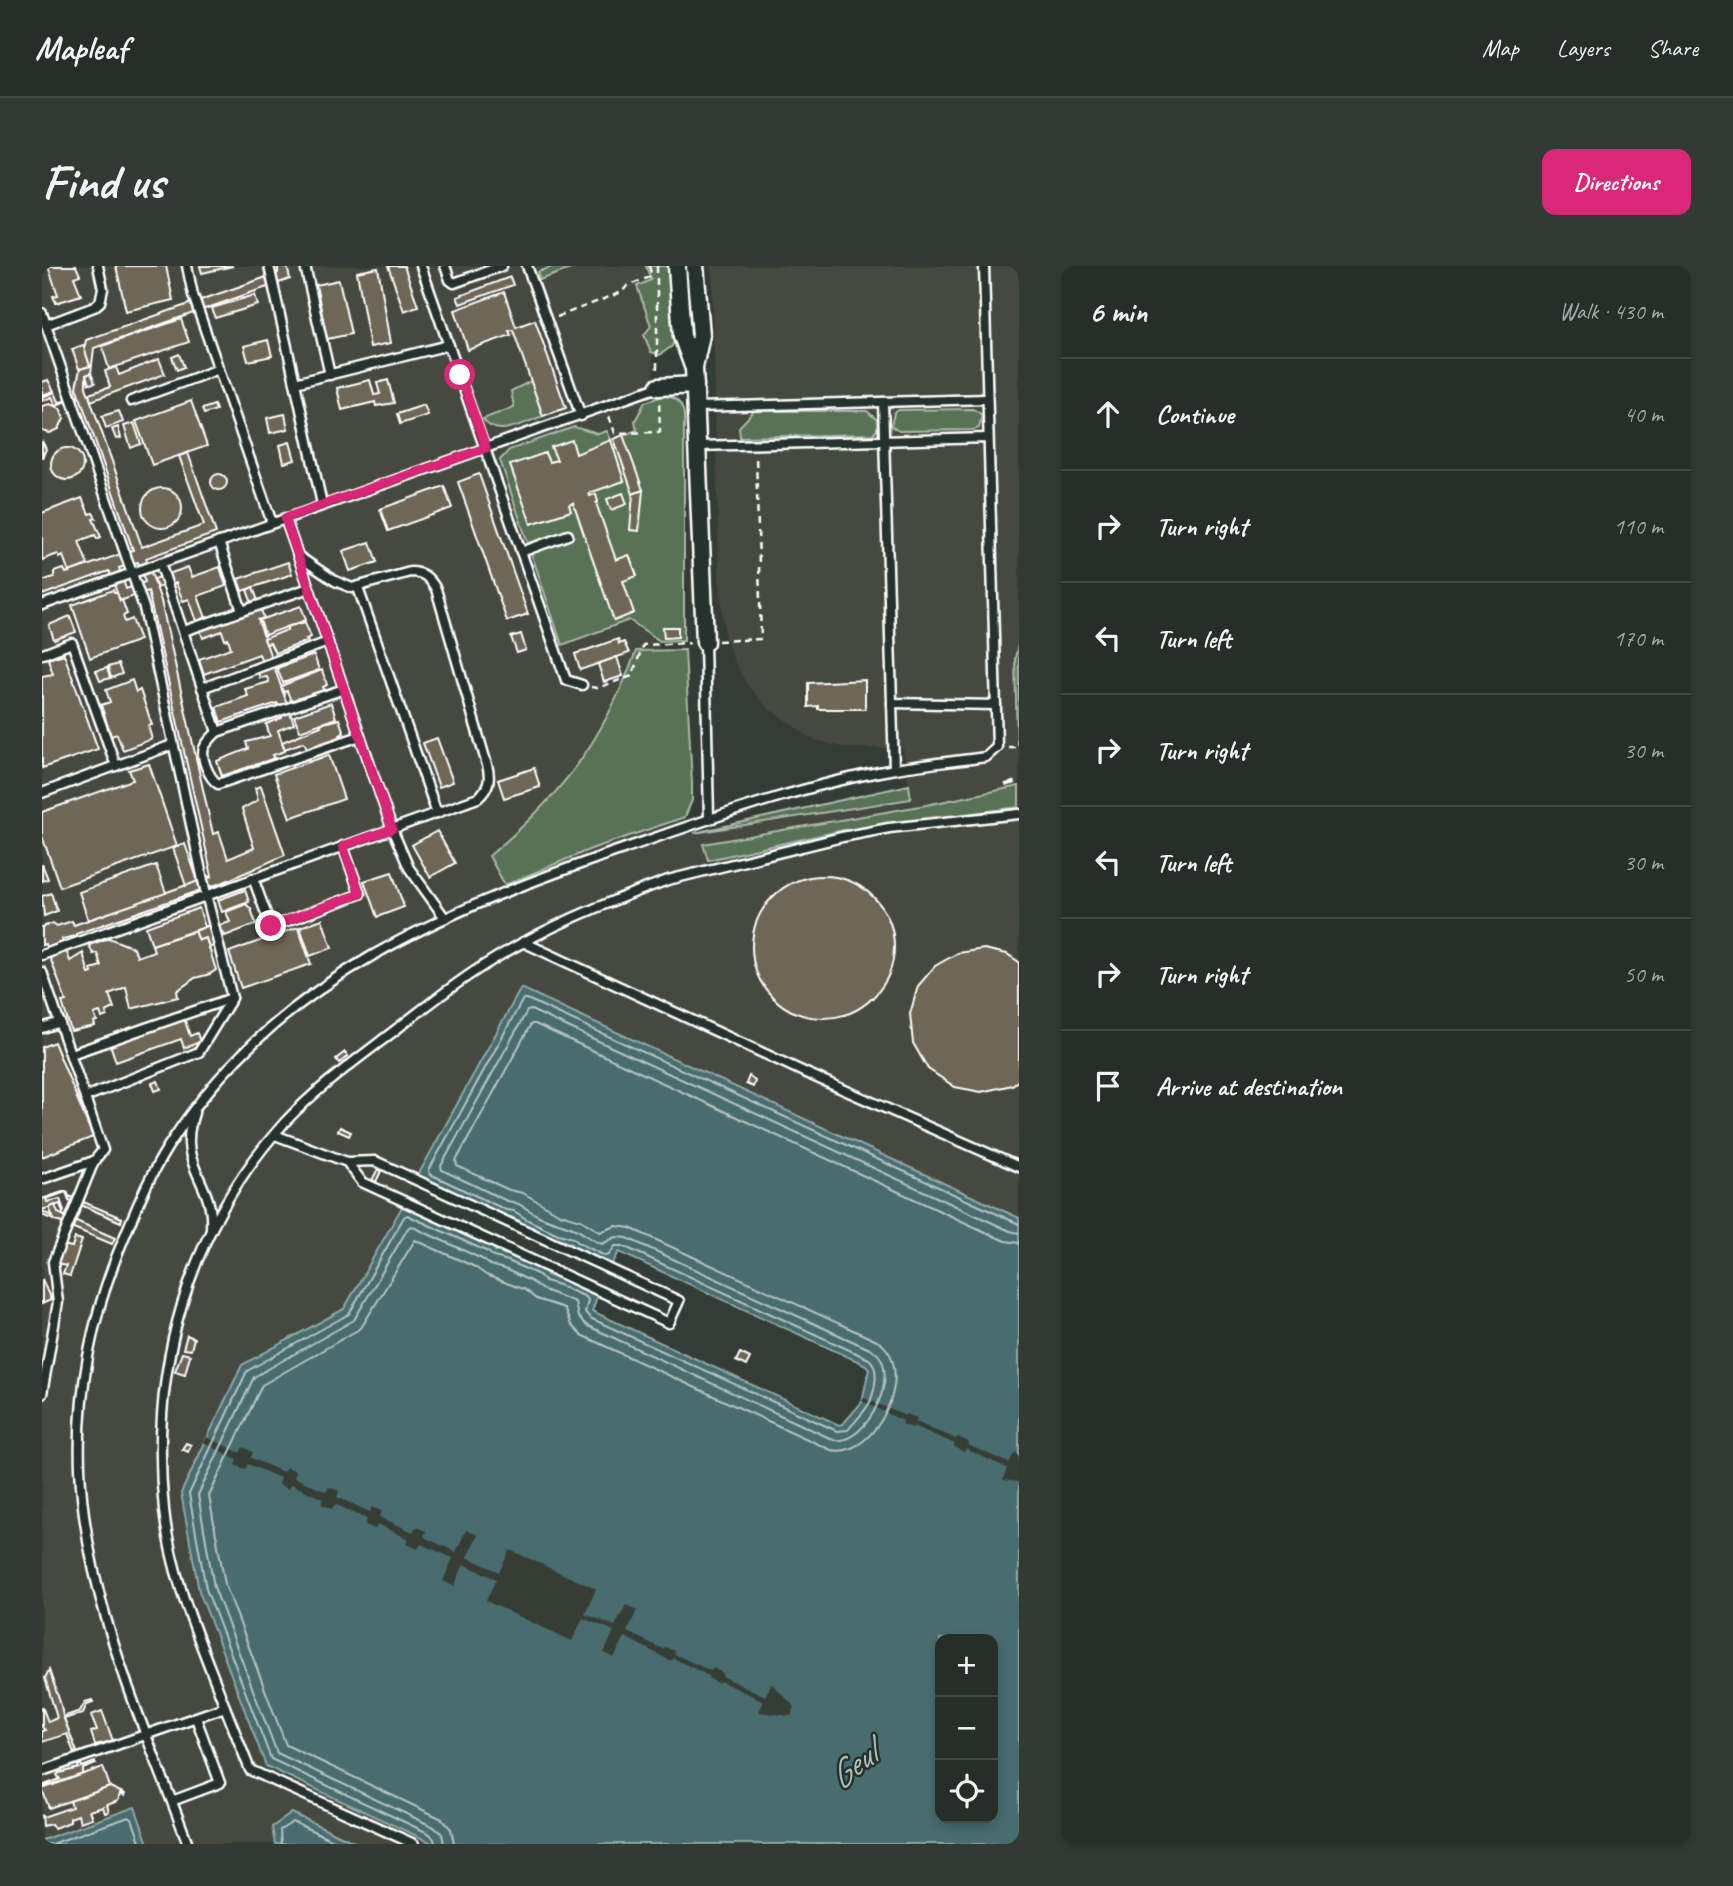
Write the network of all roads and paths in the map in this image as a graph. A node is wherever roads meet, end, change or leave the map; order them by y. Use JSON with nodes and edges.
{"nodes":[{"id":1,"x":98,"y":266,"type":"edge"},
{"id":2,"x":187,"y":266,"type":"edge"},
{"id":3,"x":269,"y":266,"type":"edge"},
{"id":4,"x":305,"y":266,"type":"edge"},
{"id":5,"x":421,"y":266,"type":"edge"},
{"id":6,"x":445,"y":266,"type":"edge"},
{"id":7,"x":502,"y":266,"type":"edge"},
{"id":8,"x":527,"y":266,"type":"edge"},
{"id":9,"x":649,"y":266,"type":"edge"},
{"id":10,"x":657,"y":266,"type":"edge"},
{"id":11,"x":677,"y":266,"type":"edge"},
{"id":12,"x":695,"y":266,"type":"edge"},
{"id":13,"x":984,"y":266,"type":"edge"},
{"id":14,"x":42,"y":313,"type":"edge"},
{"id":15,"x":561,"y":315,"type":"dead end"},
{"id":16,"x":46,"y":325,"type":"junction"},
{"id":17,"x":449,"y":345,"type":"junction"},
{"id":18,"x":694,"y":367,"type":"junction"},
{"id":19,"x":219,"y":369,"type":"junction"},
{"id":20,"x":330,"y":375,"type":"junction"},
{"id":21,"x":295,"y":383,"type":"junction"},
{"id":22,"x":695,"y":385,"type":"junction"},
{"id":23,"x":658,"y":387,"type":"junction"},
{"id":24,"x":987,"y":399,"type":"junction"},
{"id":25,"x":131,"y":401,"type":"dead end"},
{"id":26,"x":883,"y":402,"type":"junction"},
{"id":27,"x":606,"y":407,"type":"junction"},
{"id":28,"x":696,"y":407,"type":"junction"},
{"id":29,"x":581,"y":416,"type":"junction"},
{"id":30,"x":988,"y":438,"type":"junction"},
{"id":31,"x":884,"y":440,"type":"junction"},
{"id":32,"x":698,"y":446,"type":"junction"},
{"id":33,"x":486,"y":448,"type":"junction"},
{"id":34,"x":323,"y":504,"type":"junction"},
{"id":35,"x":285,"y":518,"type":"junction"},
{"id":36,"x":272,"y":523,"type":"junction"},
{"id":37,"x":568,"y":535,"type":"dead end"},
{"id":38,"x":219,"y":542,"type":"junction"},
{"id":39,"x":521,"y":552,"type":"junction"},
{"id":40,"x":298,"y":556,"type":"junction"},
{"id":41,"x":160,"y":563,"type":"junction"},
{"id":42,"x":132,"y":573,"type":"junction"},
{"id":43,"x":309,"y":587,"type":"junction"},
{"id":44,"x":358,"y":588,"type":"junction"},
{"id":45,"x":42,"y":605,"type":"edge"},
{"id":46,"x":242,"y":611,"type":"junction"},
{"id":47,"x":184,"y":631,"type":"junction"},
{"id":48,"x":328,"y":642,"type":"junction"},
{"id":49,"x":705,"y":642,"type":"joint"},
{"id":50,"x":43,"y":654,"type":"edge"},
{"id":51,"x":582,"y":685,"type":"dead end"},
{"id":52,"x":202,"y":688,"type":"junction"},
{"id":53,"x":344,"y":689,"type":"junction"},
{"id":54,"x":892,"y":703,"type":"junction"},
{"id":55,"x":996,"y":705,"type":"junction"},
{"id":56,"x":217,"y":732,"type":"junction"},
{"id":57,"x":360,"y":736,"type":"junction"},
{"id":58,"x":172,"y":745,"type":"junction"},
{"id":59,"x":116,"y":766,"type":"junction"},
{"id":60,"x":894,"y":769,"type":"junction"},
{"id":61,"x":42,"y":793,"type":"edge"},
{"id":62,"x":437,"y":813,"type":"junction"},
{"id":63,"x":1019,"y":814,"type":"edge"},
{"id":64,"x":709,"y":818,"type":"junction"},
{"id":65,"x":392,"y":829,"type":"junction"},
{"id":66,"x":343,"y":846,"type":"junction"},
{"id":67,"x":253,"y":878,"type":"junction"},
{"id":68,"x":206,"y":894,"type":"junction"},
{"id":69,"x":444,"y":918,"type":"junction"},
{"id":70,"x":523,"y":942,"type":"junction"},
{"id":71,"x":42,"y":955,"type":"edge"},
{"id":72,"x":42,"y":972,"type":"edge"},
{"id":73,"x":232,"y":998,"type":"junction"},
{"id":74,"x":60,"y":1022,"type":"junction"},
{"id":75,"x":42,"y":1028,"type":"edge"},
{"id":76,"x":71,"y":1054,"type":"junction"},
{"id":77,"x":85,"y":1097,"type":"junction"},
{"id":78,"x":198,"y":1104,"type":"junction"},
{"id":79,"x":275,"y":1135,"type":"junction"},
{"id":80,"x":94,"y":1161,"type":"junction"},
{"id":81,"x":346,"y":1162,"type":"junction"},
{"id":82,"x":1019,"y":1167,"type":"edge"},
{"id":83,"x":42,"y":1179,"type":"edge"},
{"id":84,"x":211,"y":1234,"type":"junction"},
{"id":85,"x":42,"y":1394,"type":"edge"},
{"id":86,"x":225,"y":1707,"type":"junction"},
{"id":87,"x":196,"y":1718,"type":"junction"},
{"id":88,"x":147,"y":1734,"type":"junction"},
{"id":89,"x":42,"y":1769,"type":"edge"},
{"id":90,"x":172,"y":1801,"type":"junction"},
{"id":91,"x":188,"y":1844,"type":"edge"},
{"id":92,"x":414,"y":1844,"type":"edge"}],
"edges":[{"from":1,"to":16,"type":"lane"},
{"from":2,"to":19,"type":"lane"},
{"from":3,"to":21,"type":"lane"},
{"from":4,"to":20,"type":"lane"},
{"from":5,"to":17,"type":"lane"},
{"from":6,"to":7,"type":"lane"},
{"from":8,"to":29,"type":"lane"},
{"from":9,"to":15,"type":"path"},
{"from":10,"to":23,"type":"path"},
{"from":11,"to":18,"type":"street"},
{"from":12,"to":18,"type":"street"},
{"from":13,"to":24,"type":"lane"},
{"from":14,"to":16,"type":"lane"},
{"from":16,"to":42,"type":"lane"},
{"from":17,"to":20,"type":"lane"},
{"from":17,"to":33,"type":"lane"},
{"from":18,"to":22,"type":"street"},
{"from":19,"to":25,"type":"lane"},
{"from":19,"to":36,"type":"lane"},
{"from":20,"to":21,"type":"lane"},
{"from":21,"to":34,"type":"lane"},
{"from":22,"to":23,"type":"street"},
{"from":22,"to":28,"type":"street"},
{"from":23,"to":27,"type":"lane"},
{"from":23,"to":27,"type":"path"},
{"from":24,"to":26,"type":"lane"},
{"from":24,"to":30,"type":"lane"},
{"from":26,"to":28,"type":"lane"},
{"from":26,"to":31,"type":"lane"},
{"from":27,"to":29,"type":"lane"},
{"from":28,"to":32,"type":"street"},
{"from":29,"to":33,"type":"lane"},
{"from":30,"to":31,"type":"lane"},
{"from":30,"to":55,"type":"lane"},
{"from":31,"to":32,"type":"lane"},
{"from":31,"to":54,"type":"lane"},
{"from":32,"to":49,"type":"street"},
{"from":33,"to":34,"type":"lane"},
{"from":33,"to":39,"type":"lane"},
{"from":34,"to":35,"type":"lane"},
{"from":35,"to":36,"type":"lane"},
{"from":35,"to":40,"type":"lane"},
{"from":36,"to":38,"type":"lane"},
{"from":37,"to":39,"type":"lane"},
{"from":38,"to":41,"type":"lane"},
{"from":38,"to":46,"type":"lane"},
{"from":39,"to":51,"type":"lane"},
{"from":40,"to":43,"type":"lane"},
{"from":40,"to":44,"type":"lane"},
{"from":41,"to":42,"type":"lane"},
{"from":41,"to":47,"type":"lane"},
{"from":42,"to":45,"type":"lane"},
{"from":42,"to":58,"type":"lane"},
{"from":43,"to":46,"type":"lane"},
{"from":43,"to":48,"type":"lane"},
{"from":44,"to":62,"type":"lane"},
{"from":44,"to":62,"type":"lane"},
{"from":46,"to":47,"type":"lane"},
{"from":47,"to":52,"type":"lane"},
{"from":48,"to":52,"type":"lane"},
{"from":48,"to":53,"type":"lane"},
{"from":49,"to":64,"type":"lane"},
{"from":50,"to":59,"type":"lane"},
{"from":52,"to":56,"type":"lane"},
{"from":53,"to":56,"type":"lane"},
{"from":53,"to":57,"type":"lane"},
{"from":54,"to":55,"type":"lane"},
{"from":54,"to":60,"type":"lane"},
{"from":55,"to":60,"type":"lane"},
{"from":56,"to":57,"type":"lane"},
{"from":57,"to":65,"type":"lane"},
{"from":58,"to":59,"type":"lane"},
{"from":58,"to":68,"type":"lane"},
{"from":59,"to":61,"type":"lane"},
{"from":60,"to":64,"type":"lane"},
{"from":62,"to":65,"type":"lane"},
{"from":63,"to":70,"type":"lane"},
{"from":64,"to":69,"type":"lane"},
{"from":65,"to":66,"type":"lane"},
{"from":65,"to":69,"type":"lane"},
{"from":66,"to":67,"type":"lane"},
{"from":66,"to":67,"type":"lane"},
{"from":67,"to":68,"type":"lane"},
{"from":68,"to":71,"type":"lane"},
{"from":68,"to":73,"type":"lane"},
{"from":69,"to":78,"type":"lane"},
{"from":70,"to":79,"type":"lane"},
{"from":70,"to":82,"type":"lane"},
{"from":72,"to":74,"type":"lane"},
{"from":73,"to":76,"type":"lane"},
{"from":73,"to":77,"type":"lane"},
{"from":74,"to":75,"type":"lane"},
{"from":74,"to":76,"type":"lane"},
{"from":76,"to":77,"type":"lane"},
{"from":77,"to":80,"type":"lane"},
{"from":78,"to":84,"type":"lane"},
{"from":78,"to":88,"type":"lane"},
{"from":79,"to":81,"type":"lane"},
{"from":79,"to":84,"type":"lane"},
{"from":80,"to":83,"type":"lane"},
{"from":80,"to":85,"type":"lane"},
{"from":81,"to":81,"type":"lane"},
{"from":84,"to":86,"type":"lane"},
{"from":86,"to":87,"type":"lane"},
{"from":86,"to":92,"type":"lane"},
{"from":87,"to":88,"type":"lane"},
{"from":87,"to":90,"type":"lane"},
{"from":88,"to":89,"type":"lane"},
{"from":88,"to":90,"type":"lane"},
{"from":90,"to":91,"type":"lane"}]}
